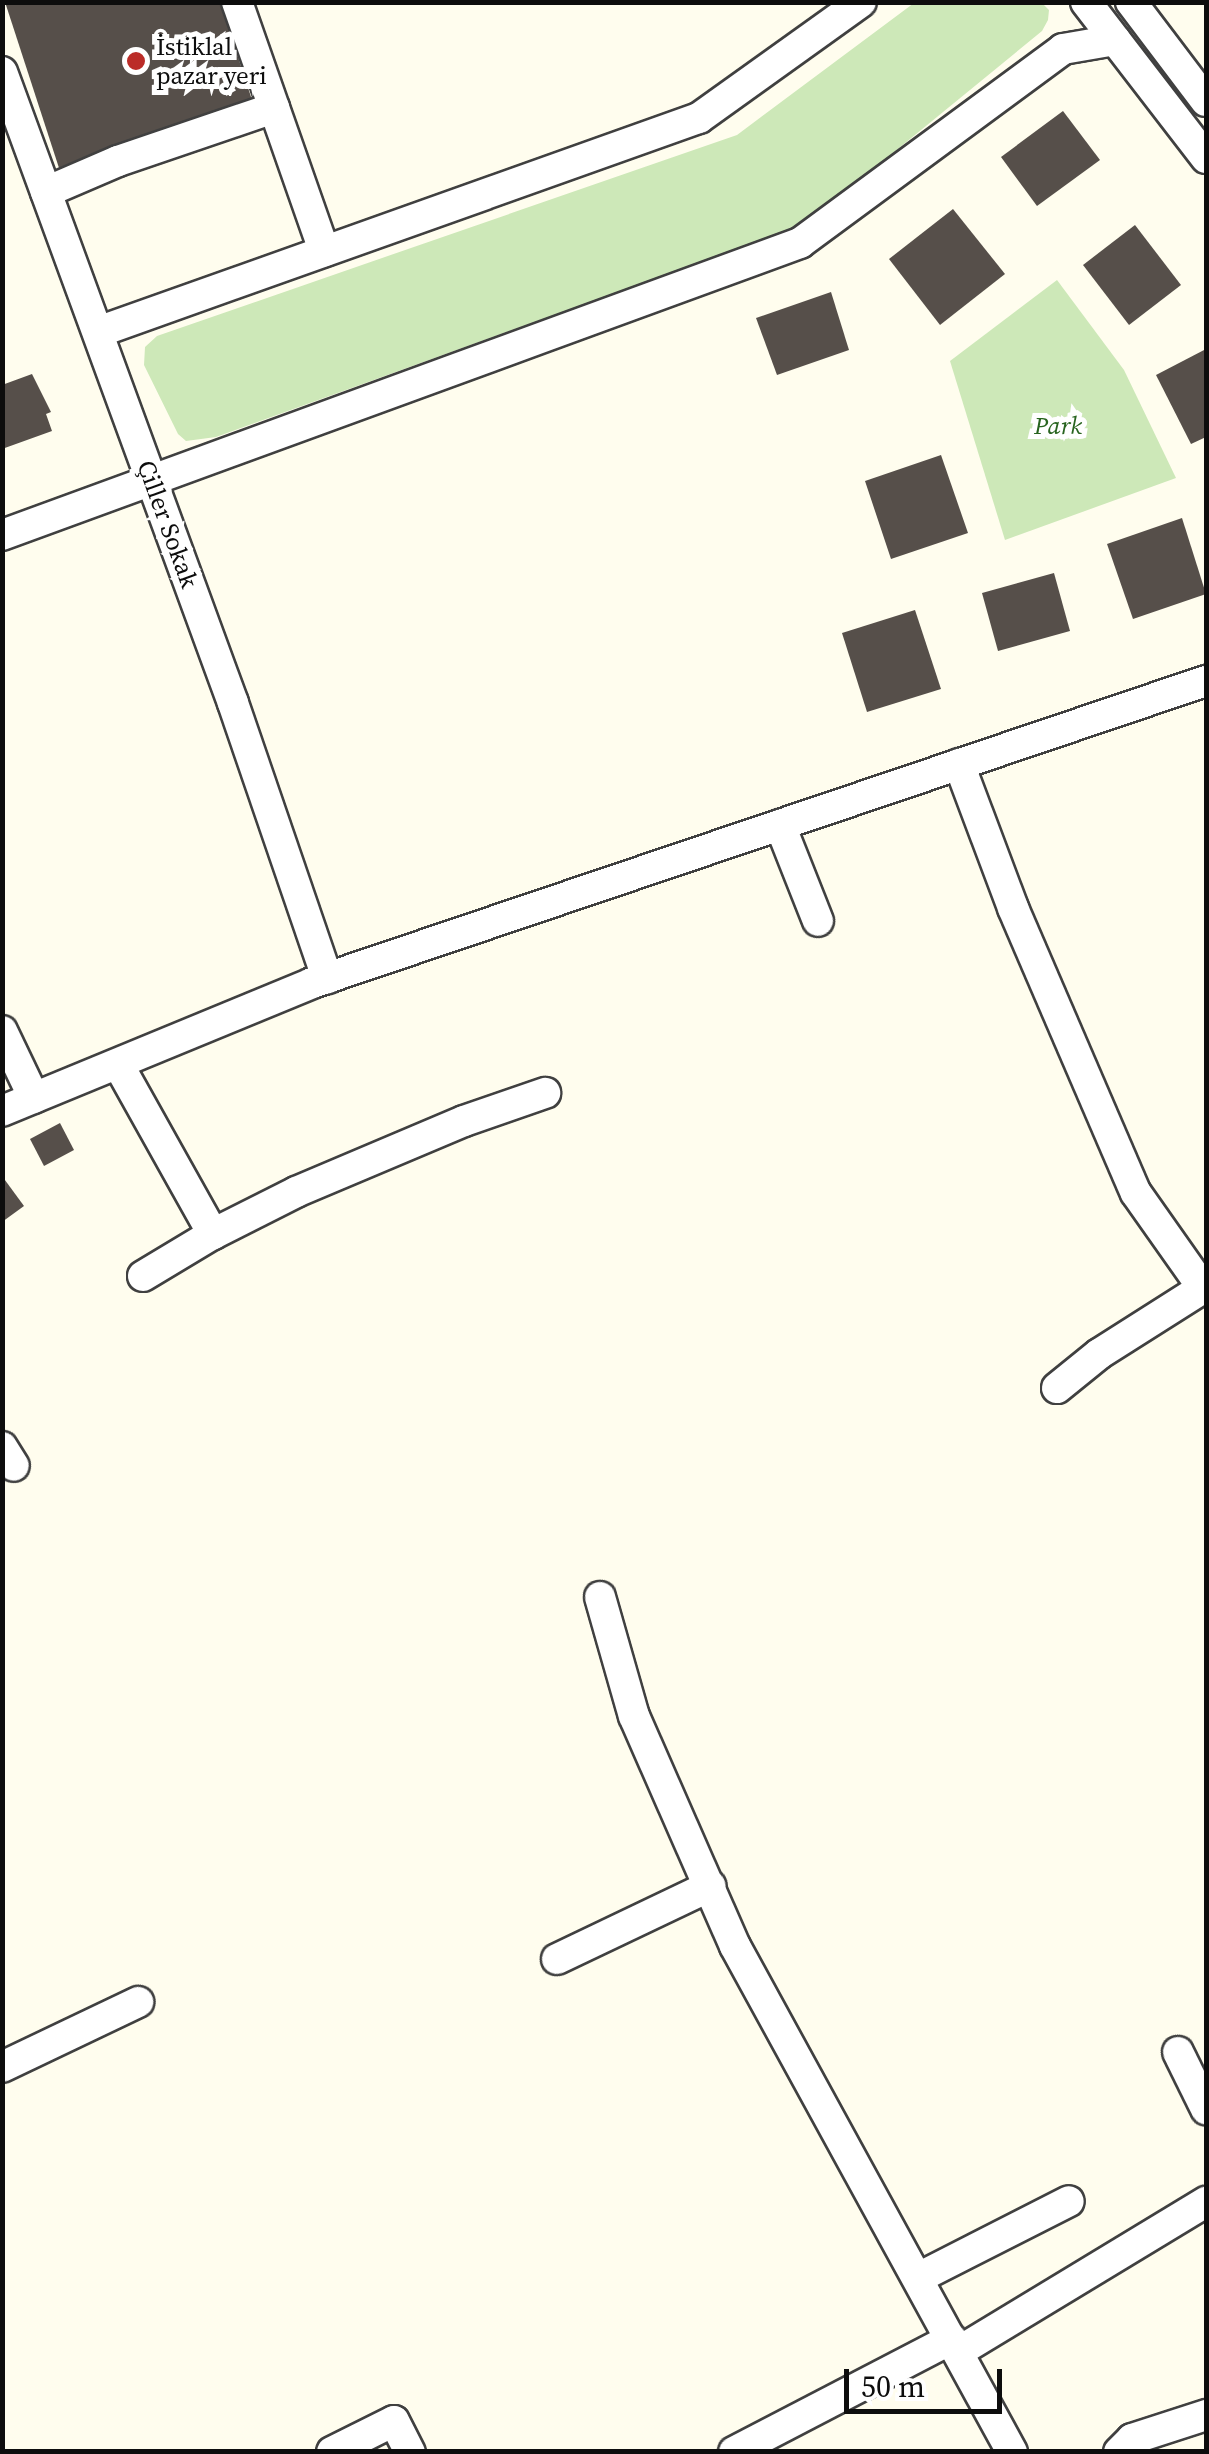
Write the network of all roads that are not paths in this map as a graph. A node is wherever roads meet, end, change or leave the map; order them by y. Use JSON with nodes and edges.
{"nodes":[{"id":1,"x":237,"y":2,"type":"edge"},
{"id":2,"x":861,"y":2,"type":"edge"},
{"id":3,"x":1086,"y":2,"type":"edge"},
{"id":4,"x":1131,"y":2,"type":"edge"},
{"id":5,"x":1115,"y":40,"type":"junction"},
{"id":6,"x":2,"y":72,"type":"edge"},
{"id":7,"x":1206,"y":101,"type":"edge"},
{"id":8,"x":274,"y":108,"type":"junction"},
{"id":9,"x":12,"y":128,"type":"edge"},
{"id":10,"x":1206,"y":158,"type":"edge"},
{"id":11,"x":46,"y":192,"type":"junction"},
{"id":12,"x":324,"y":251,"type":"junction"},
{"id":13,"x":98,"y":332,"type":"junction"},
{"id":14,"x":152,"y":480,"type":"junction"},
{"id":15,"x":2,"y":535,"type":"edge"},
{"id":16,"x":1206,"y":681,"type":"edge"},
{"id":17,"x":959,"y":764,"type":"junction"},
{"id":18,"x":780,"y":825,"type":"junction"},
{"id":19,"x":818,"y":921,"type":"dead end"},
{"id":20,"x":327,"y":978,"type":"junction"},
{"id":21,"x":2,"y":1031,"type":"edge"},
{"id":22,"x":118,"y":1064,"type":"junction"},
{"id":23,"x":546,"y":1093,"type":"dead end"},
{"id":24,"x":34,"y":1098,"type":"junction"},
{"id":25,"x":2,"y":1111,"type":"edge"},
{"id":26,"x":212,"y":1234,"type":"junction"},
{"id":27,"x":143,"y":1276,"type":"dead end"},
{"id":28,"x":1057,"y":1388,"type":"dead end"},
{"id":29,"x":600,"y":1597,"type":"dead end"},
{"id":30,"x":710,"y":1886,"type":"junction"},
{"id":31,"x":557,"y":1959,"type":"dead end"},
{"id":32,"x":138,"y":2002,"type":"dead end"},
{"id":33,"x":1178,"y":2052,"type":"dead end"},
{"id":34,"x":2,"y":2067,"type":"edge"},
{"id":35,"x":1206,"y":2109,"type":"edge"},
{"id":36,"x":1068,"y":2201,"type":"dead end"},
{"id":37,"x":1206,"y":2202,"type":"edge"},
{"id":38,"x":918,"y":2278,"type":"junction"},
{"id":39,"x":954,"y":2346,"type":"junction"},
{"id":40,"x":1206,"y":2415,"type":"edge"},
{"id":41,"x":332,"y":2452,"type":"edge"},
{"id":42,"x":410,"y":2452,"type":"edge"},
{"id":43,"x":734,"y":2452,"type":"edge"},
{"id":44,"x":1012,"y":2452,"type":"edge"},
{"id":45,"x":1119,"y":2452,"type":"edge"}],
"edges":[{"from":1,"to":8,"type":"street"},
{"from":2,"to":12,"type":"street"},
{"from":3,"to":5,"type":"street"},
{"from":4,"to":7,"type":"street"},
{"from":5,"to":10,"type":"street"},
{"from":5,"to":14,"type":"street"},
{"from":6,"to":9,"type":"street","name":"Çiller Sokak"},
{"from":8,"to":11,"type":"street"},
{"from":8,"to":12,"type":"street"},
{"from":9,"to":11,"type":"street","name":"Çiller Sokak"},
{"from":11,"to":13,"type":"street","name":"Çiller Sokak"},
{"from":12,"to":13,"type":"street"},
{"from":13,"to":14,"type":"street","name":"Çiller Sokak"},
{"from":14,"to":15,"type":"street"},
{"from":14,"to":20,"type":"street","name":"Çiller Sokak"},
{"from":16,"to":17,"type":"street"},
{"from":17,"to":18,"type":"street"},
{"from":17,"to":28,"type":"street"},
{"from":18,"to":19,"type":"street"},
{"from":18,"to":20,"type":"street"},
{"from":20,"to":22,"type":"street"},
{"from":21,"to":24,"type":"street"},
{"from":22,"to":24,"type":"street"},
{"from":22,"to":26,"type":"street"},
{"from":23,"to":26,"type":"street"},
{"from":24,"to":25,"type":"street"},
{"from":26,"to":27,"type":"street"},
{"from":29,"to":30,"type":"street"},
{"from":30,"to":31,"type":"street"},
{"from":30,"to":38,"type":"street"},
{"from":32,"to":34,"type":"street"},
{"from":33,"to":35,"type":"street"},
{"from":36,"to":38,"type":"street"},
{"from":37,"to":39,"type":"street"},
{"from":38,"to":39,"type":"street"},
{"from":39,"to":43,"type":"street"},
{"from":39,"to":44,"type":"street"},
{"from":40,"to":45,"type":"street"},
{"from":41,"to":42,"type":"street"}]}
